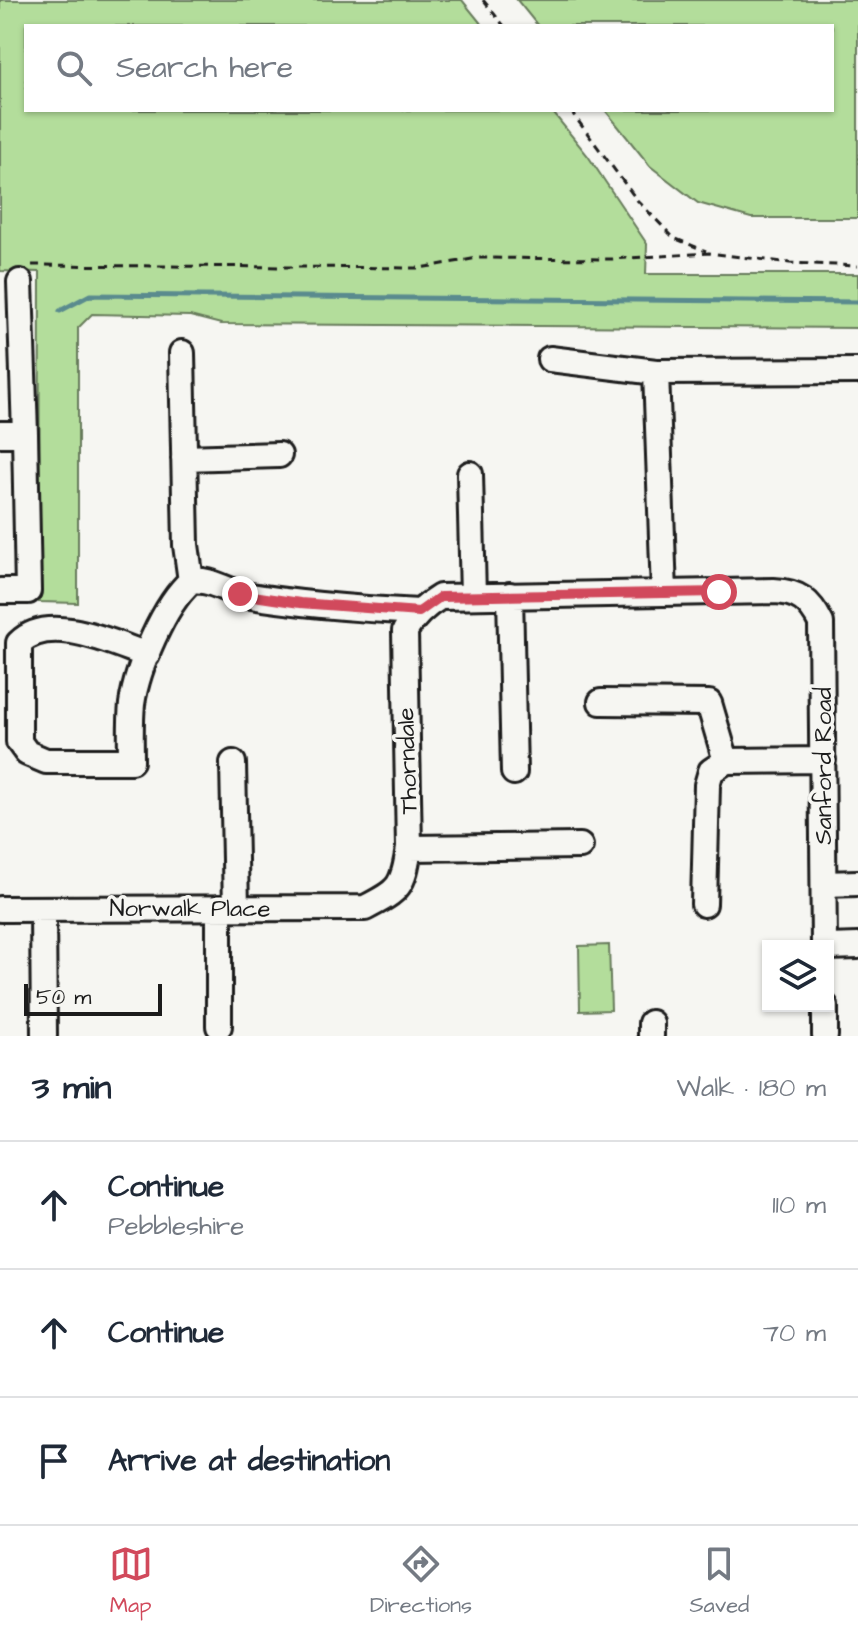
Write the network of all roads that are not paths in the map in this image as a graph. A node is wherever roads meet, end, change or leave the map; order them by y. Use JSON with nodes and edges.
{"nodes":[{"id":1,"x":26,"y":274,"type":"road end"},
{"id":2,"x":182,"y":353,"type":"dead end"},
{"id":3,"x":550,"y":359,"type":"dead end"},
{"id":4,"x":858,"y":371,"type":"edge"},
{"id":5,"x":656,"y":372,"type":"junction"},
{"id":6,"x":0,"y":434,"type":"edge"},
{"id":7,"x":25,"y":434,"type":"junction"},
{"id":8,"x":279,"y":455,"type":"dead end"},
{"id":9,"x":184,"y":458,"type":"junction"},
{"id":10,"x":470,"y":474,"type":"dead end"},
{"id":11,"x":191,"y":581,"type":"junction"},
{"id":12,"x":0,"y":591,"type":"edge"},
{"id":13,"x":664,"y":593,"type":"junction"},
{"id":14,"x":510,"y":595,"type":"junction"},
{"id":15,"x":473,"y":596,"type":"junction"},
{"id":16,"x":419,"y":612,"type":"junction"},
{"id":17,"x":147,"y":655,"type":"junction"},
{"id":18,"x":601,"y":702,"type":"dead end"},
{"id":19,"x":823,"y":760,"type":"junction"},
{"id":20,"x":726,"y":761,"type":"junction"},
{"id":21,"x":233,"y":763,"type":"dead end"},
{"id":22,"x":514,"y":772,"type":"dead end"},
{"id":23,"x":580,"y":846,"type":"dead end"},
{"id":24,"x":409,"y":848,"type":"junction"},
{"id":25,"x":858,"y":883,"type":"edge"},
{"id":26,"x":824,"y":884,"type":"junction"},
{"id":27,"x":378,"y":902,"type":"joint"},
{"id":28,"x":704,"y":904,"type":"dead end"},
{"id":29,"x":227,"y":908,"type":"junction"},
{"id":30,"x":0,"y":909,"type":"edge"},
{"id":31,"x":43,"y":909,"type":"junction"},
{"id":32,"x":826,"y":940,"type":"edge"},
{"id":33,"x":858,"y":946,"type":"edge"},
{"id":34,"x":834,"y":947,"type":"edge"},
{"id":35,"x":825,"y":1012,"type":"edge"},
{"id":36,"x":219,"y":1026,"type":"dead end"},
{"id":37,"x":44,"y":1036,"type":"edge"},
{"id":38,"x":825,"y":1036,"type":"edge"}],
"edges":[{"from":1,"to":7,"type":"street"},
{"from":2,"to":9,"type":"street"},
{"from":3,"to":5,"type":"street"},
{"from":4,"to":5,"type":"street"},
{"from":5,"to":13,"type":"street"},
{"from":6,"to":7,"type":"street"},
{"from":7,"to":12,"type":"street"},
{"from":8,"to":9,"type":"street"},
{"from":9,"to":11,"type":"street"},
{"from":10,"to":15,"type":"street"},
{"from":11,"to":16,"type":"street"},
{"from":11,"to":17,"type":"street"},
{"from":13,"to":14,"type":"street"},
{"from":13,"to":19,"type":"street","name":"Sanford Road"},
{"from":14,"to":15,"type":"street"},
{"from":14,"to":22,"type":"street"},
{"from":15,"to":16,"type":"street"},
{"from":16,"to":24,"type":"street","name":"Thorndale"},
{"from":17,"to":17,"type":"street"},
{"from":18,"to":20,"type":"street"},
{"from":19,"to":20,"type":"street"},
{"from":19,"to":26,"type":"street","name":"Sanford Road"},
{"from":20,"to":28,"type":"street"},
{"from":21,"to":29,"type":"street"},
{"from":23,"to":24,"type":"street"},
{"from":24,"to":27,"type":"street","name":"Thorndale"},
{"from":25,"to":26,"type":"street"},
{"from":26,"to":32,"type":"street","name":"Sanford Road"},
{"from":27,"to":29,"type":"street","name":"Norwalk Place"},
{"from":29,"to":31,"type":"street","name":"Norwalk Place"},
{"from":29,"to":36,"type":"street"},
{"from":30,"to":31,"type":"street","name":"Norwalk Place"},
{"from":31,"to":37,"type":"street"},
{"from":33,"to":34,"type":"street"},
{"from":35,"to":38,"type":"street"}]}
